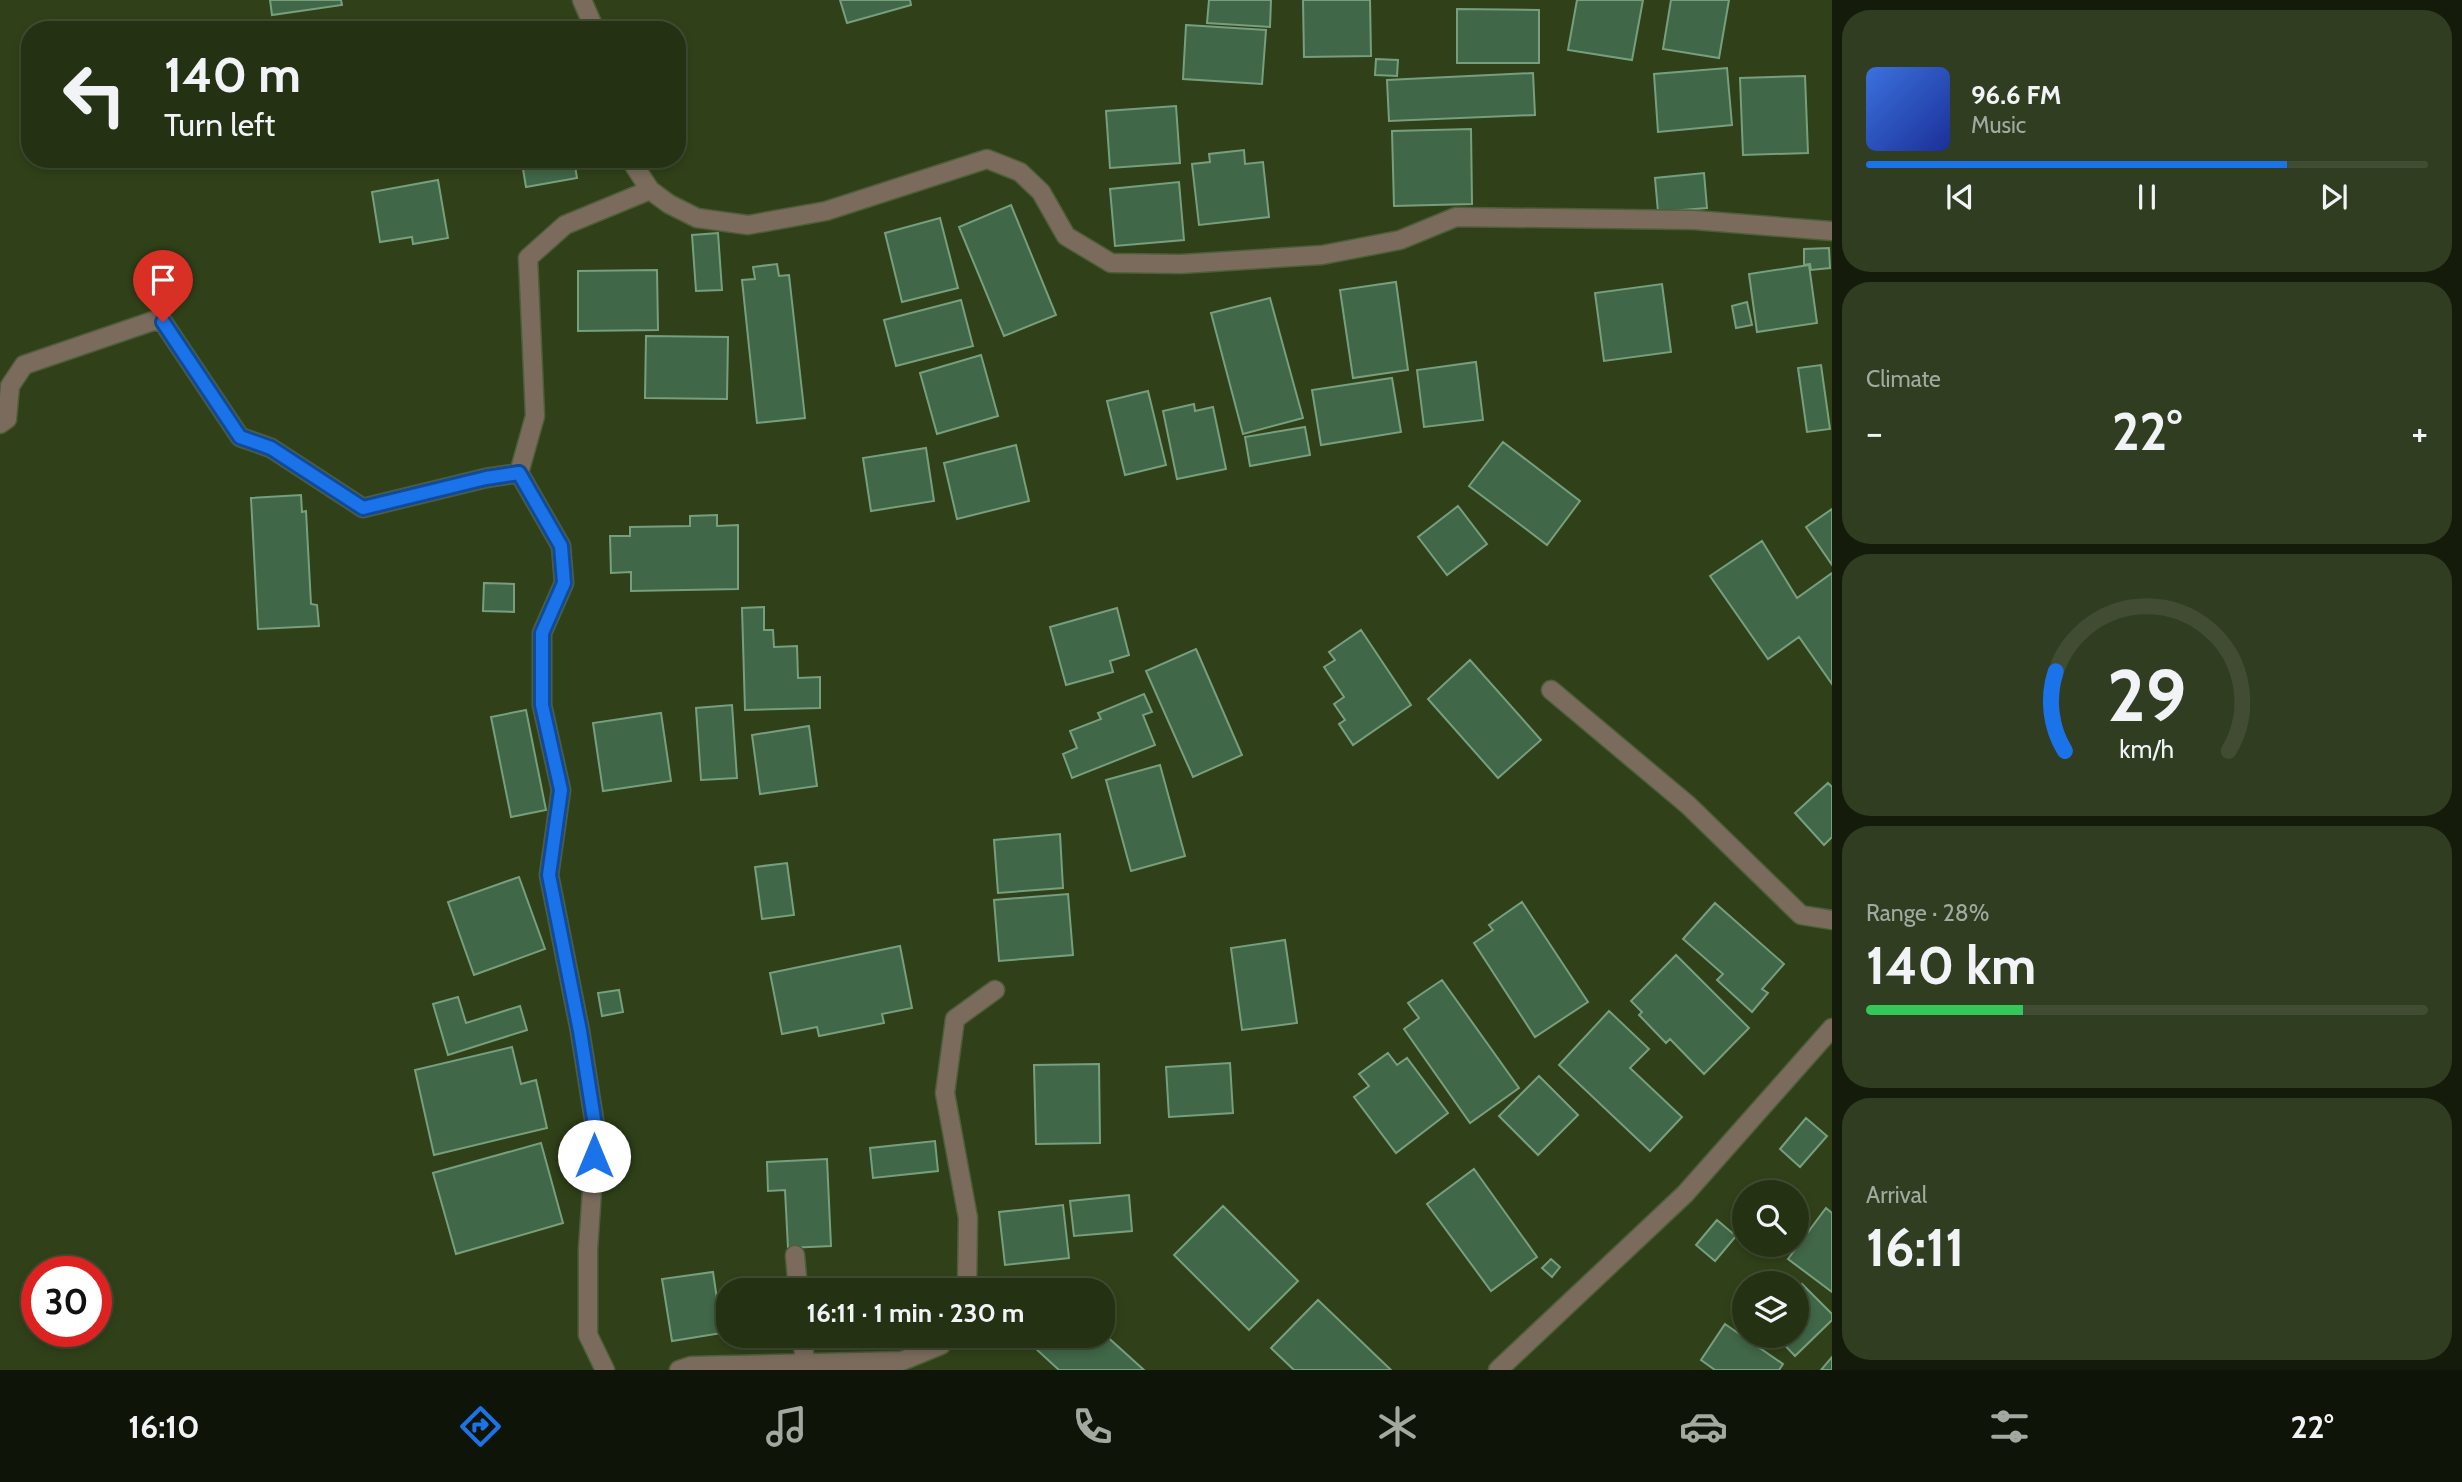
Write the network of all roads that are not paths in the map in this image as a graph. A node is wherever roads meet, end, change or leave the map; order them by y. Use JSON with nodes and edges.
{"nodes":[{"id":1,"x":582,"y":0,"type":"edge"},
{"id":2,"x":591,"y":21,"type":"edge"},
{"id":3,"x":636,"y":168,"type":"edge"},
{"id":4,"x":650,"y":190,"type":"junction"},
{"id":5,"x":1832,"y":232,"type":"edge"},
{"id":6,"x":0,"y":424,"type":"edge"},
{"id":7,"x":519,"y":473,"type":"junction"},
{"id":8,"x":1551,"y":690,"type":"dead end"},
{"id":9,"x":1832,"y":920,"type":"edge"},
{"id":10,"x":995,"y":990,"type":"dead end"},
{"id":11,"x":1832,"y":1028,"type":"edge"},
{"id":12,"x":795,"y":1255,"type":"dead end"},
{"id":13,"x":797,"y":1278,"type":"edge"},
{"id":14,"x":967,"y":1278,"type":"edge"},
{"id":15,"x":803,"y":1348,"type":"edge"},
{"id":16,"x":934,"y":1348,"type":"edge"},
{"id":17,"x":804,"y":1363,"type":"junction"},
{"id":18,"x":605,"y":1370,"type":"edge"},
{"id":19,"x":679,"y":1370,"type":"edge"},
{"id":20,"x":1498,"y":1370,"type":"edge"}],
"edges":[{"from":1,"to":2,"type":"street"},
{"from":3,"to":4,"type":"street"},
{"from":4,"to":5,"type":"street"},
{"from":4,"to":7,"type":"street"},
{"from":6,"to":7,"type":"street"},
{"from":7,"to":18,"type":"street"},
{"from":8,"to":9,"type":"street"},
{"from":10,"to":14,"type":"street"},
{"from":11,"to":20,"type":"street"},
{"from":12,"to":13,"type":"street"},
{"from":15,"to":17,"type":"street"},
{"from":16,"to":17,"type":"street"},
{"from":17,"to":19,"type":"street"}]}
